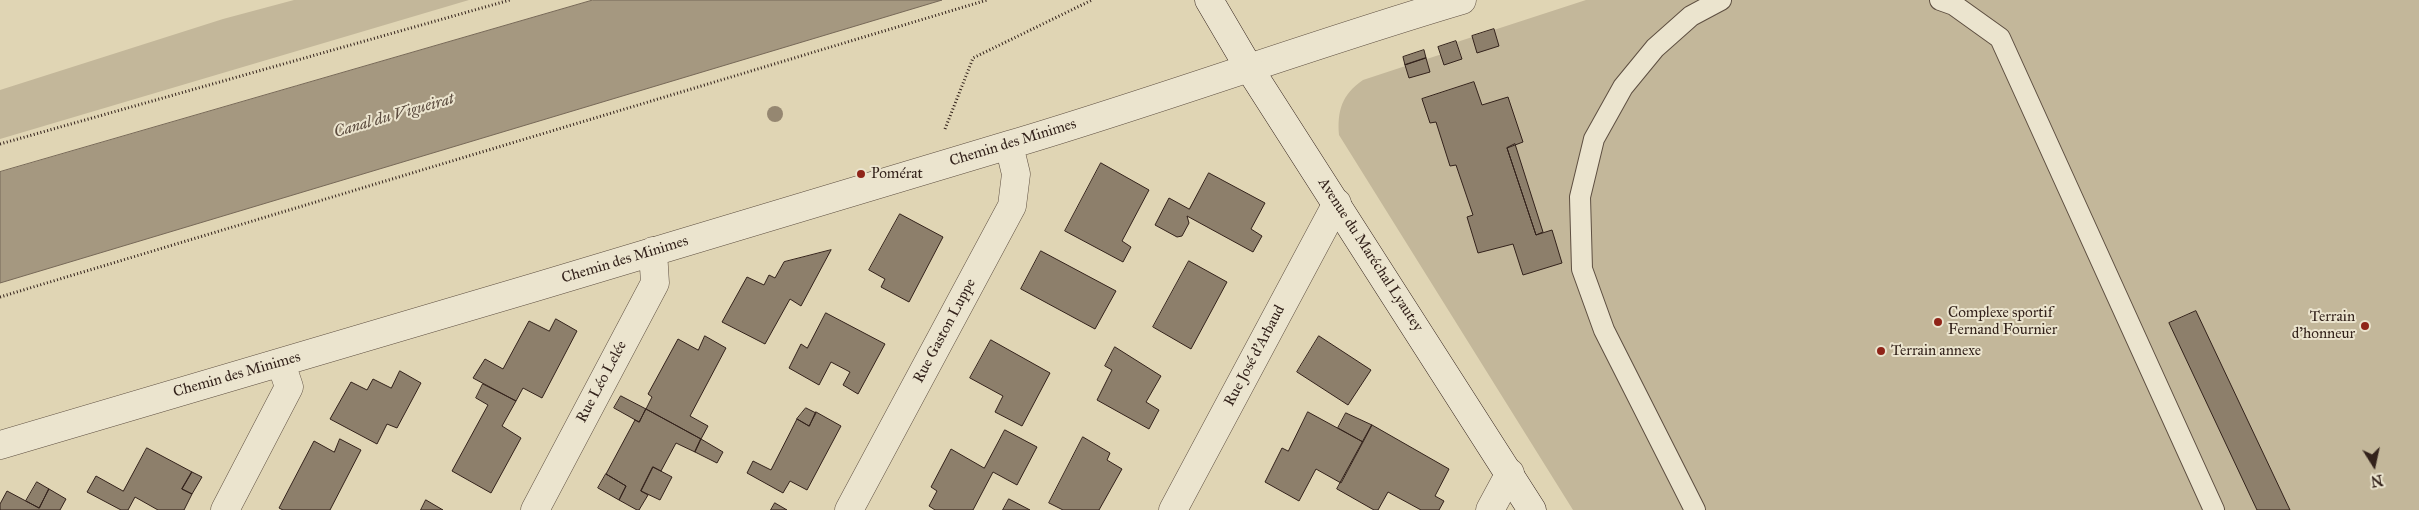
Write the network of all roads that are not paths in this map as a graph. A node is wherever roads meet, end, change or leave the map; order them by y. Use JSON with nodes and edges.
{"nodes":[{"id":1,"x":1209,"y":0,"type":"edge"},
{"id":2,"x":1462,"y":0,"type":"edge"},
{"id":3,"x":1721,"y":0,"type":"edge"},
{"id":4,"x":1940,"y":0,"type":"edge"},
{"id":5,"x":1249,"y":68,"type":"junction"},
{"id":6,"x":1009,"y":145,"type":"junction"},
{"id":7,"x":1337,"y":203,"type":"junction"},
{"id":8,"x":653,"y":251,"type":"junction"},
{"id":9,"x":281,"y":363,"type":"junction"},
{"id":10,"x":0,"y":445,"type":"edge"},
{"id":11,"x":1510,"y":473,"type":"junction"},
{"id":12,"x":224,"y":510,"type":"edge"},
{"id":13,"x":535,"y":510,"type":"edge"},
{"id":14,"x":849,"y":510,"type":"edge"},
{"id":15,"x":1172,"y":510,"type":"edge"},
{"id":16,"x":1490,"y":510,"type":"edge"},
{"id":17,"x":1532,"y":510,"type":"edge"},
{"id":18,"x":1695,"y":510,"type":"edge"},
{"id":19,"x":2214,"y":510,"type":"edge"}],
"edges":[{"from":1,"to":5,"type":"street","name":"Avenue du Maréchal Lyautey"},
{"from":2,"to":5,"type":"street","name":"Chemin des Minimes"},
{"from":3,"to":18,"type":"lane"},
{"from":4,"to":19,"type":"lane"},
{"from":5,"to":6,"type":"street","name":"Chemin des Minimes"},
{"from":5,"to":7,"type":"street","name":"Avenue du Maréchal Lyautey"},
{"from":6,"to":8,"type":"street","name":"Chemin des Minimes"},
{"from":6,"to":14,"type":"street","name":"Rue Gaston Luppe"},
{"from":7,"to":11,"type":"street","name":"Avenue du Maréchal Lyautey"},
{"from":7,"to":15,"type":"street","name":"Rue José d'Arbaud"},
{"from":8,"to":9,"type":"street","name":"Chemin des Minimes"},
{"from":8,"to":13,"type":"street","name":"Rue Léo Lelée"},
{"from":9,"to":10,"type":"street","name":"Chemin des Minimes"},
{"from":9,"to":12,"type":"street"},
{"from":11,"to":16,"type":"street"},
{"from":11,"to":17,"type":"street","name":"Avenue du Maréchal Lyautey"}]}
